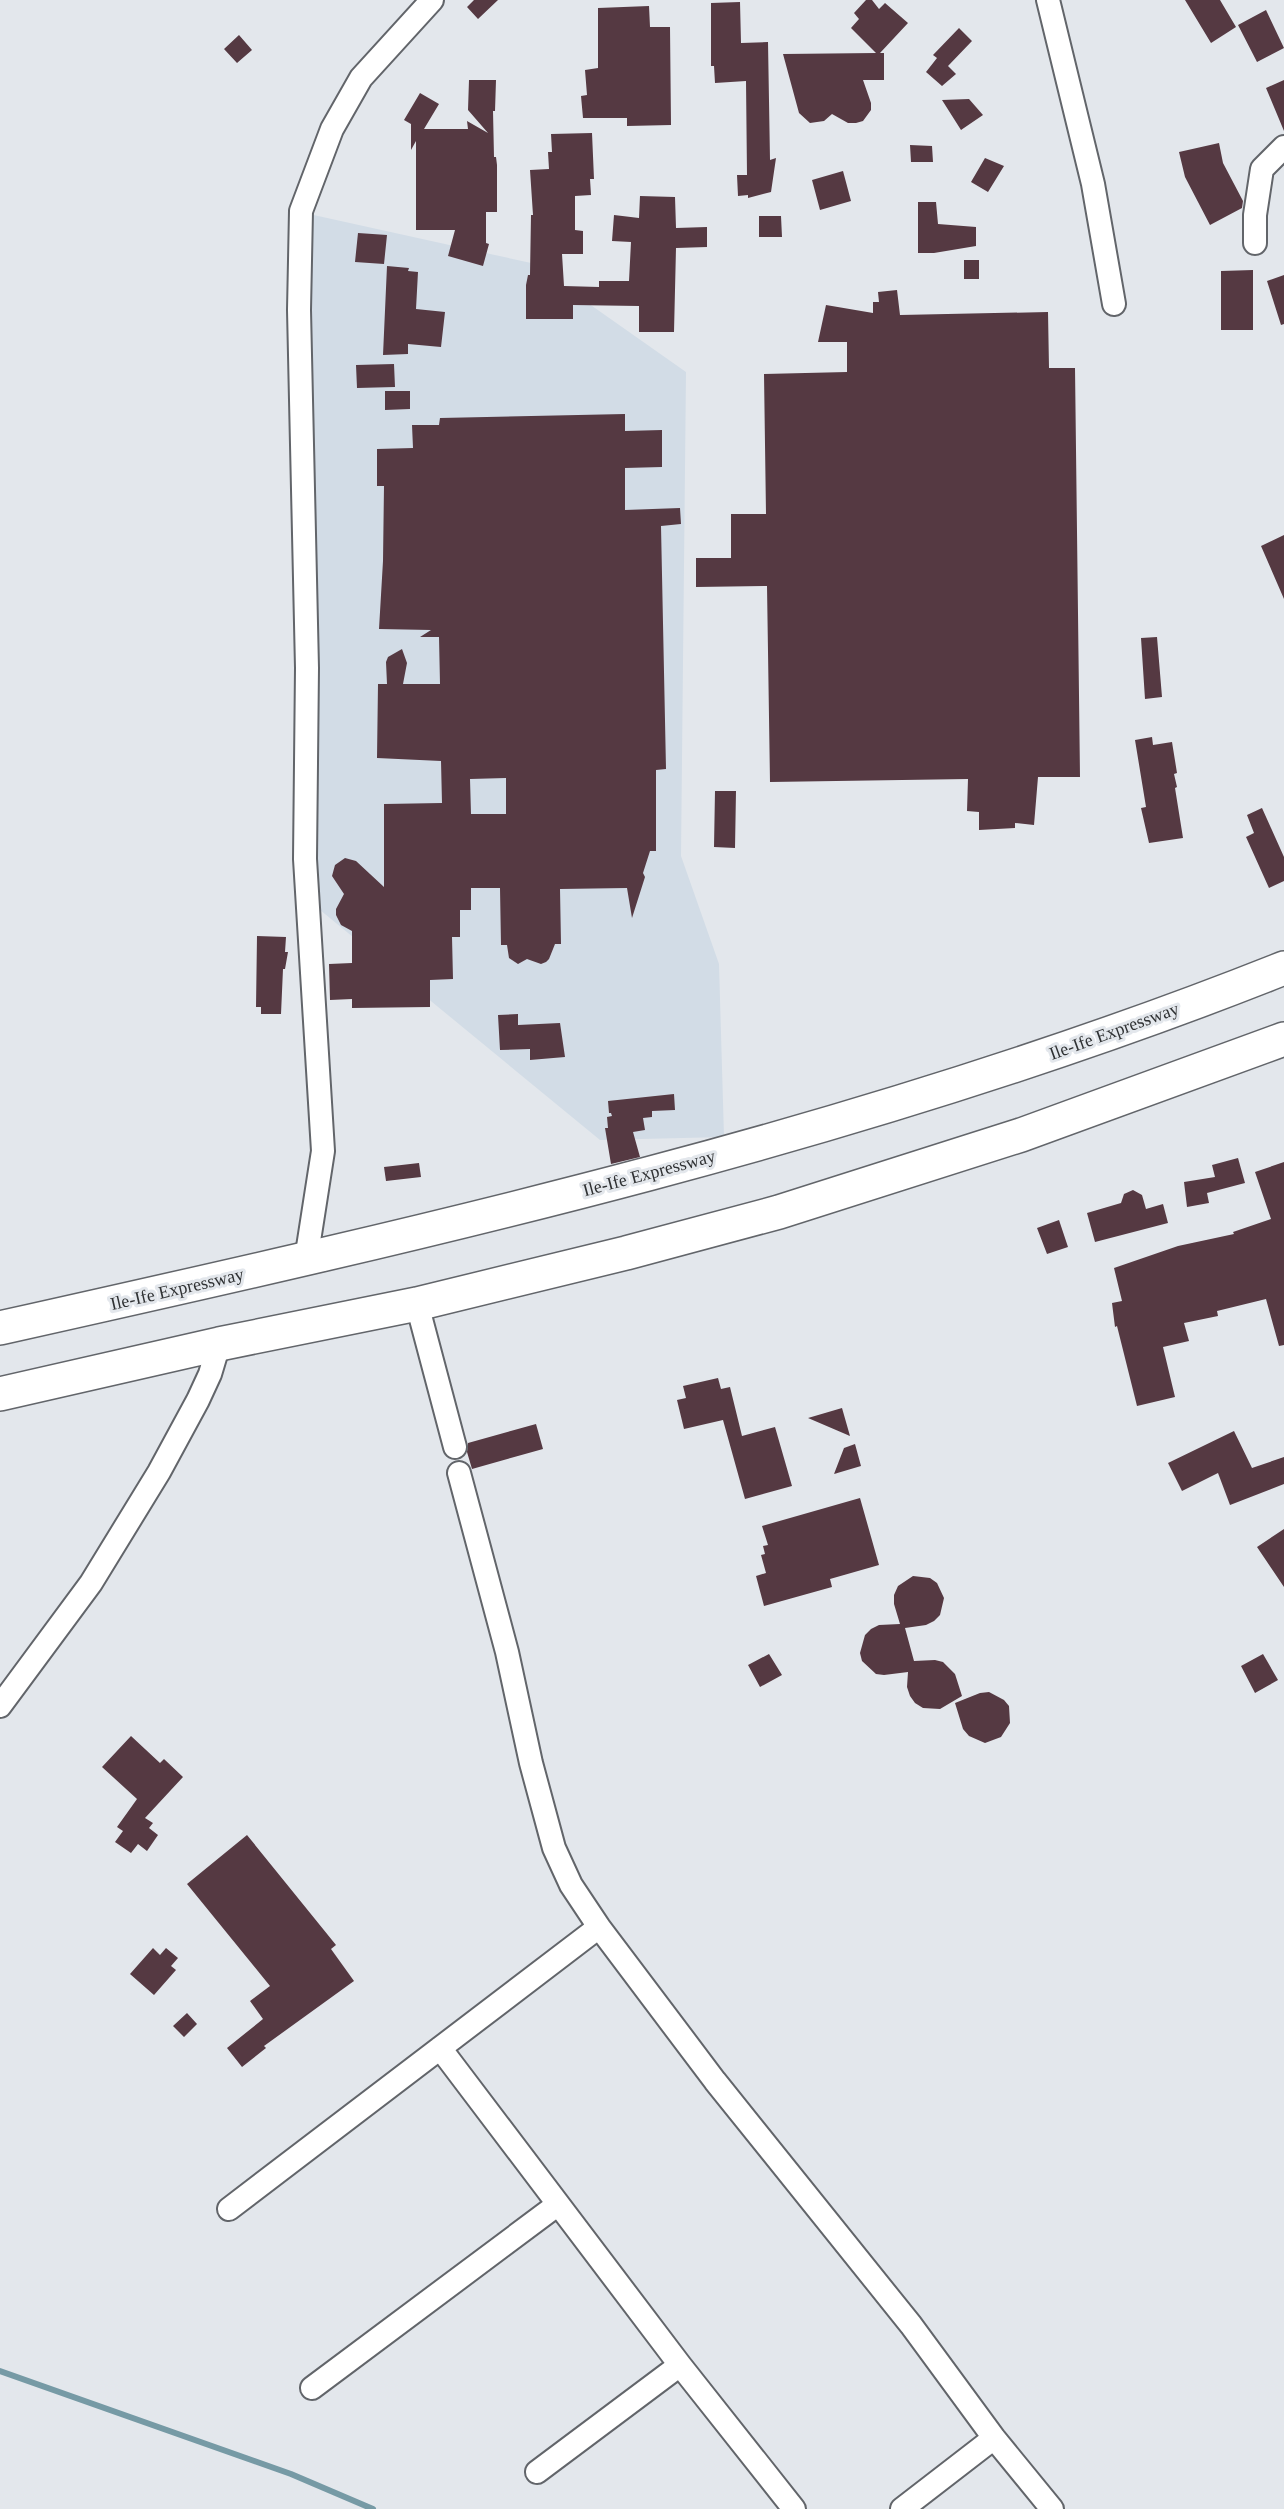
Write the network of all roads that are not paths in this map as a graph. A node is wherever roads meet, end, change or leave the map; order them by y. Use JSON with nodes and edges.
{"nodes":[{"id":1,"x":432,"y":0,"type":"edge"},
{"id":2,"x":1048,"y":0,"type":"edge"},
{"id":3,"x":1284,"y":147,"type":"edge"},
{"id":4,"x":1256,"y":243,"type":"dead end"},
{"id":5,"x":1114,"y":304,"type":"dead end"},
{"id":6,"x":1284,"y":968,"type":"edge"},
{"id":7,"x":1284,"y":1039,"type":"edge"},
{"id":8,"x":306,"y":1260,"type":"junction"},
{"id":9,"x":417,"y":1304,"type":"junction"},
{"id":10,"x":0,"y":1328,"type":"edge"},
{"id":11,"x":219,"y":1344,"type":"junction"},
{"id":12,"x":0,"y":1394,"type":"edge"},
{"id":13,"x":455,"y":1447,"type":"dead end"},
{"id":14,"x":459,"y":1473,"type":"dead end"},
{"id":15,"x":0,"y":1706,"type":"edge"},
{"id":16,"x":599,"y":1927,"type":"junction"},
{"id":17,"x":440,"y":2048,"type":"junction"},
{"id":18,"x":557,"y":2205,"type":"junction"},
{"id":19,"x":229,"y":2209,"type":"dead end"},
{"id":20,"x":680,"y":2365,"type":"junction"},
{"id":21,"x":312,"y":2388,"type":"dead end"},
{"id":22,"x":994,"y":2438,"type":"junction"},
{"id":23,"x":537,"y":2472,"type":"dead end"},
{"id":24,"x":794,"y":2509,"type":"edge"},
{"id":25,"x":902,"y":2509,"type":"edge"},
{"id":26,"x":1052,"y":2509,"type":"edge"}],
"edges":[{"from":1,"to":8,"type":"street"},
{"from":2,"to":5,"type":"street"},
{"from":3,"to":4,"type":"street"},
{"from":6,"to":8,"type":"highway","name":"Ile-Ife Expressway"},
{"from":7,"to":9,"type":"highway"},
{"from":8,"to":10,"type":"highway","name":"Ile-Ife Expressway"},
{"from":9,"to":11,"type":"highway"},
{"from":9,"to":13,"type":"street"},
{"from":11,"to":12,"type":"highway"},
{"from":11,"to":15,"type":"street"},
{"from":14,"to":16,"type":"street"},
{"from":16,"to":17,"type":"street"},
{"from":16,"to":22,"type":"street"},
{"from":17,"to":18,"type":"street"},
{"from":17,"to":19,"type":"street"},
{"from":18,"to":20,"type":"street"},
{"from":18,"to":21,"type":"street"},
{"from":20,"to":23,"type":"street"},
{"from":20,"to":24,"type":"street"},
{"from":22,"to":25,"type":"street"},
{"from":22,"to":26,"type":"street"}]}
